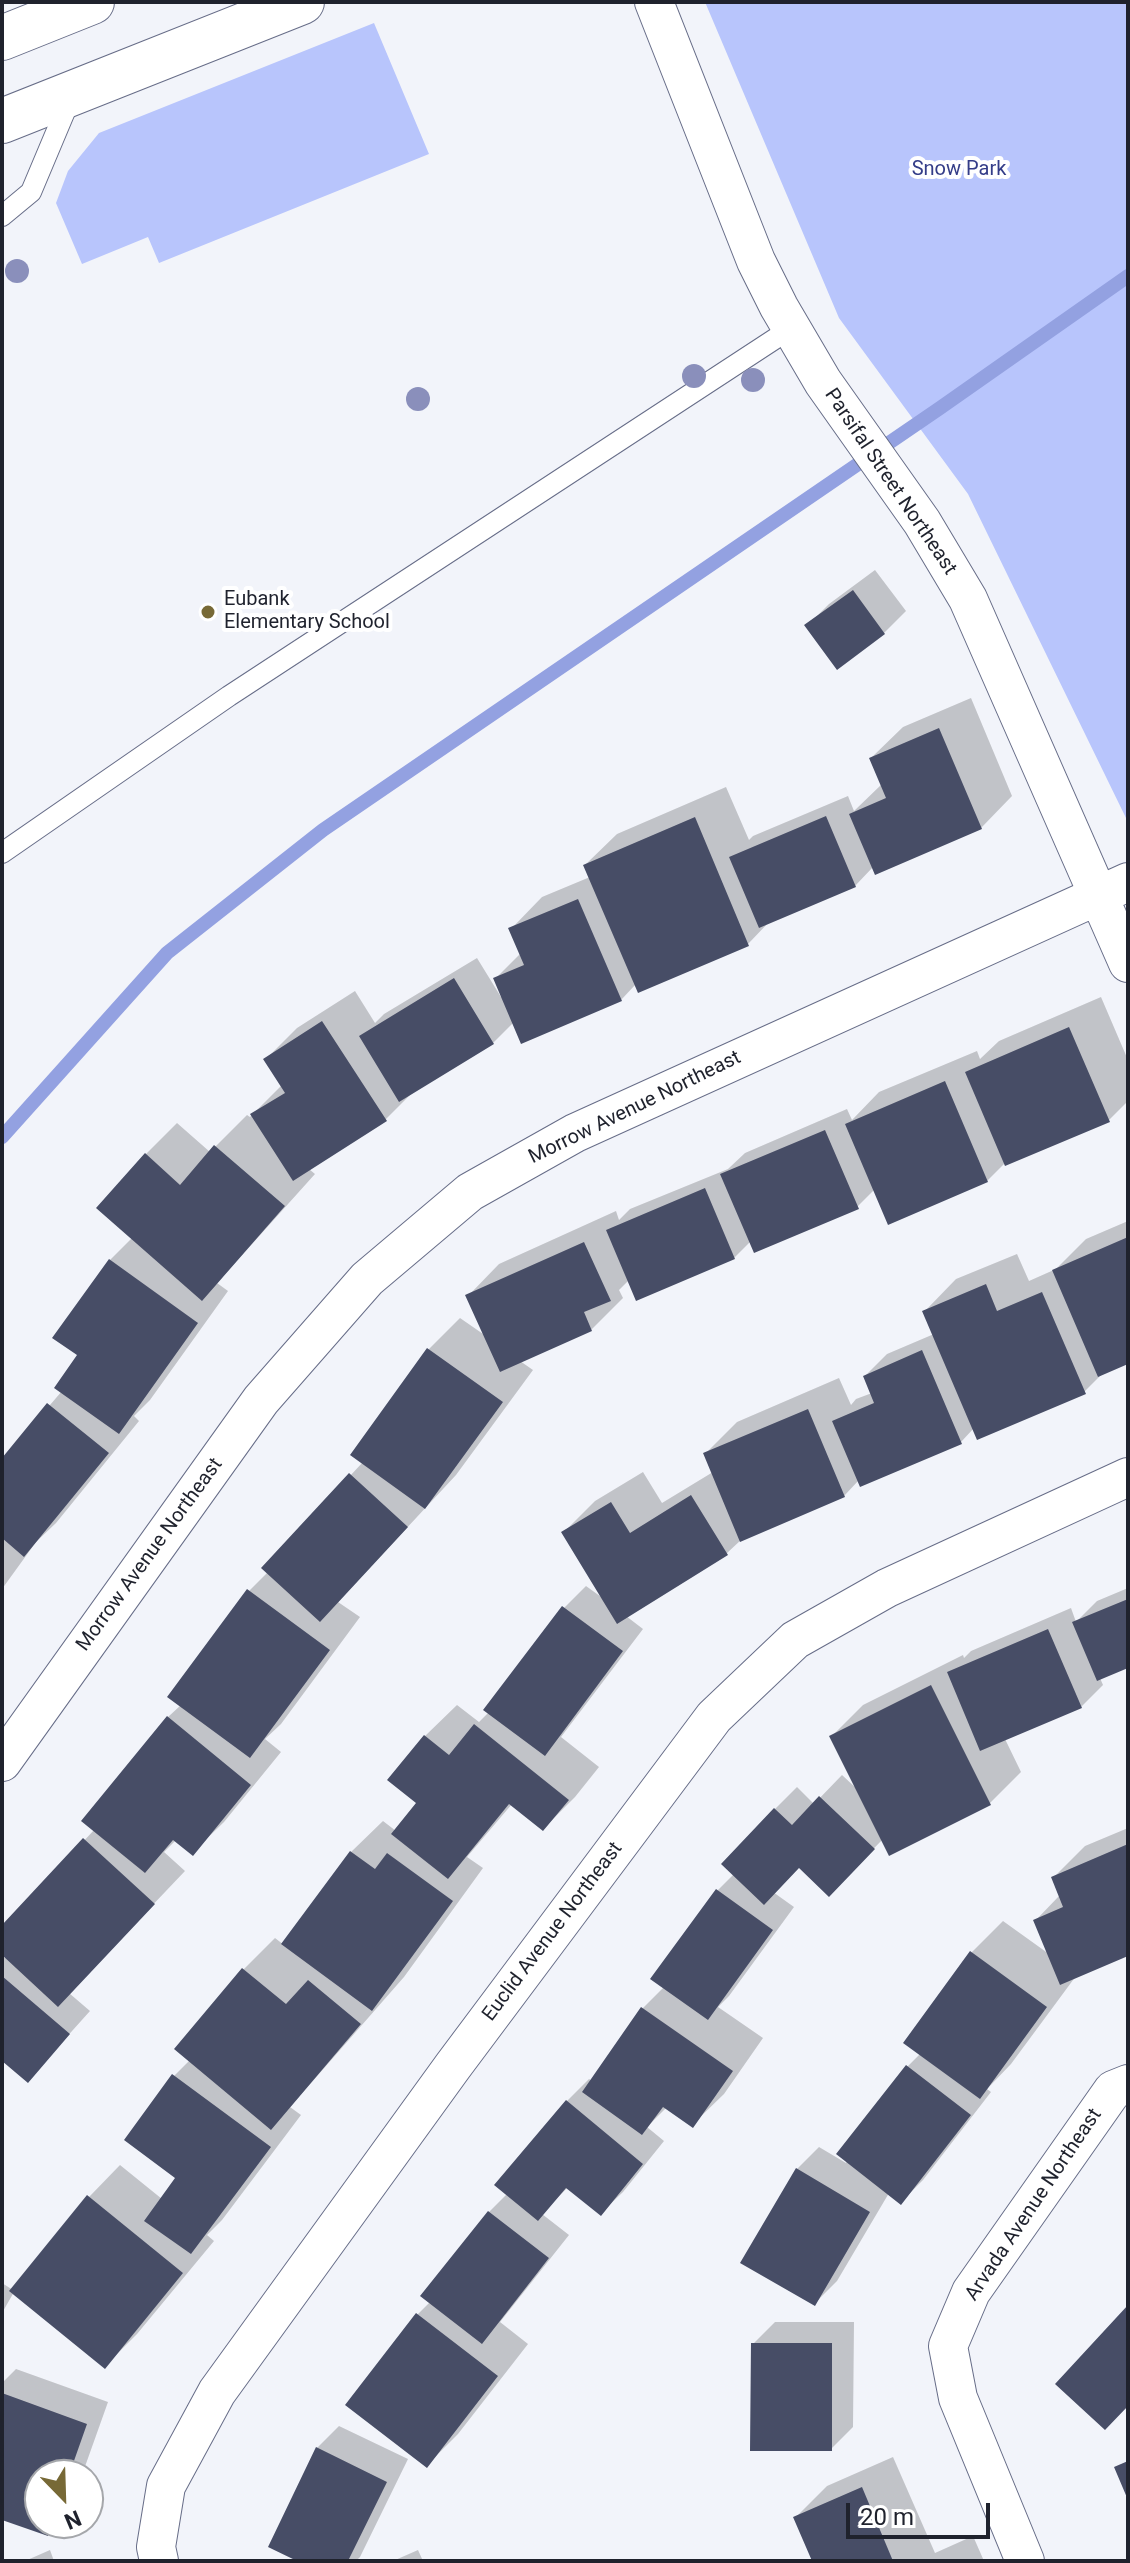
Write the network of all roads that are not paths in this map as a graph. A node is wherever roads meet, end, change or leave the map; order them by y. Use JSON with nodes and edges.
{"nodes":[{"id":1,"x":92,"y":2,"type":"edge"},
{"id":2,"x":302,"y":2,"type":"edge"},
{"id":3,"x":654,"y":2,"type":"edge"},
{"id":4,"x":2,"y":38,"type":"edge"},
{"id":5,"x":72,"y":94,"type":"junction"},
{"id":6,"x":2,"y":121,"type":"edge"},
{"id":7,"x":2,"y":216,"type":"edge"},
{"id":8,"x":790,"y":329,"type":"junction"},
{"id":9,"x":2,"y":853,"type":"edge"},
{"id":10,"x":1113,"y":889,"type":"edge"},
{"id":11,"x":1128,"y":963,"type":"edge"},
{"id":12,"x":1128,"y":1477,"type":"edge"},
{"id":13,"x":2,"y":1762,"type":"edge"},
{"id":14,"x":1128,"y":2084,"type":"edge"},
{"id":15,"x":159,"y":2561,"type":"edge"},
{"id":16,"x":1025,"y":2561,"type":"edge"}],
"edges":[{"from":1,"to":4,"type":"street"},
{"from":2,"to":5,"type":"street"},
{"from":3,"to":8,"type":"street","name":"Parsifal Street Northeast"},
{"from":5,"to":6,"type":"street"},
{"from":5,"to":7,"type":"lane"},
{"from":8,"to":9,"type":"lane"},
{"from":8,"to":10,"type":"street","name":"Parsifal Street Northeast"},
{"from":10,"to":11,"type":"street","name":"Parsifal Street Northeast"},
{"from":10,"to":13,"type":"street","name":"Morrow Avenue Northeast"},
{"from":12,"to":15,"type":"street","name":"Euclid Avenue Northeast"},
{"from":14,"to":16,"type":"street","name":"Arvada Avenue Northeast"}]}
